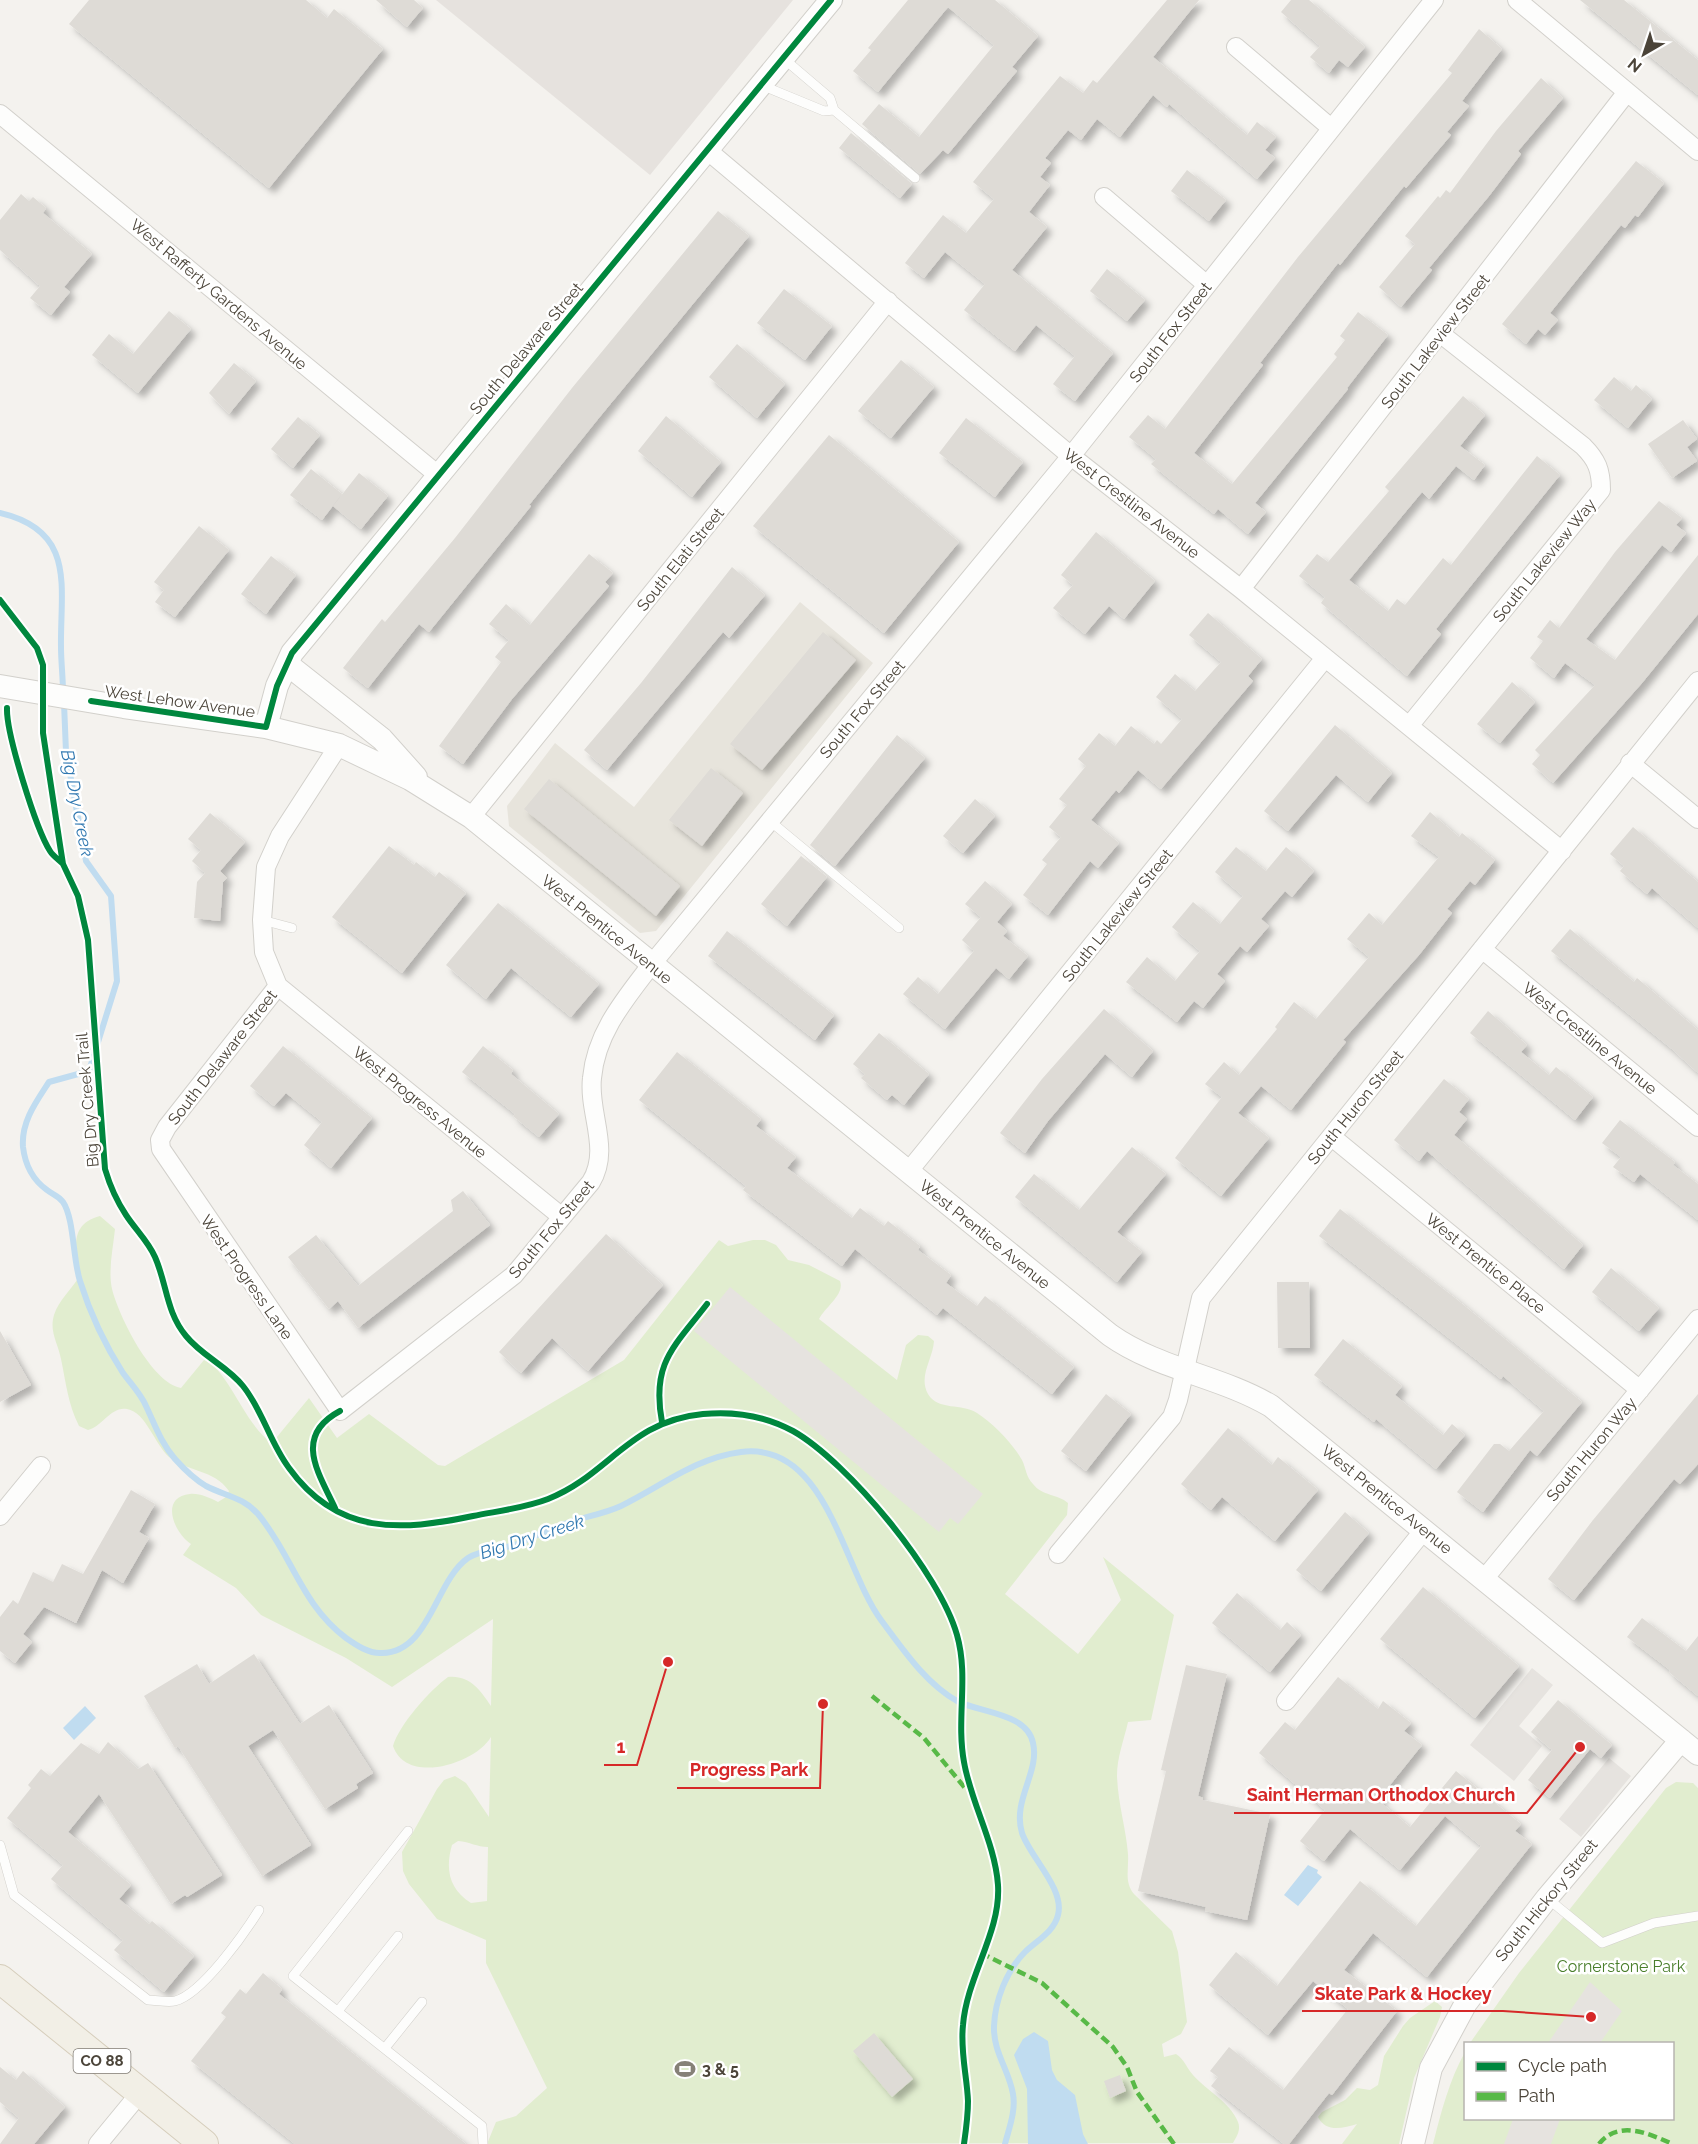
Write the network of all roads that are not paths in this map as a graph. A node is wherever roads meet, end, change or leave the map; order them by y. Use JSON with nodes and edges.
{"nodes":[{"id":1,"x":831,"y":0,"type":"edge"},
{"id":2,"x":1434,"y":0,"type":"edge"},
{"id":3,"x":1516,"y":0,"type":"edge"},
{"id":4,"x":1236,"y":47,"type":"dead end"},
{"id":5,"x":783,"y":58,"type":"junction"},
{"id":6,"x":761,"y":85,"type":"junction"},
{"id":7,"x":1627,"y":92,"type":"junction"},
{"id":8,"x":834,"y":110,"type":"junction"},
{"id":9,"x":0,"y":114,"type":"edge"},
{"id":10,"x":1331,"y":128,"type":"junction"},
{"id":11,"x":707,"y":150,"type":"junction"},
{"id":12,"x":1698,"y":151,"type":"edge"},
{"id":13,"x":915,"y":178,"type":"dead end"},
{"id":14,"x":1104,"y":197,"type":"dead end"},
{"id":15,"x":1207,"y":285,"type":"junction"},
{"id":16,"x":888,"y":301,"type":"junction"},
{"id":17,"x":1441,"y":334,"type":"junction"},
{"id":18,"x":1071,"y":456,"type":"junction"},
{"id":19,"x":438,"y":475,"type":"junction"},
{"id":20,"x":1241,"y":589,"type":"junction"},
{"id":21,"x":1325,"y":658,"type":"junction"},
{"id":22,"x":287,"y":664,"type":"junction"},
{"id":23,"x":1698,"y":681,"type":"edge"},
{"id":24,"x":11,"y":688,"type":"edge"},
{"id":25,"x":1409,"y":726,"type":"junction"},
{"id":26,"x":266,"y":727,"type":"junction"},
{"id":27,"x":339,"y":745,"type":"junction"},
{"id":28,"x":1630,"y":763,"type":"junction"},
{"id":29,"x":427,"y":789,"type":"junction"},
{"id":30,"x":471,"y":817,"type":"junction"},
{"id":31,"x":1698,"y":819,"type":"edge"},
{"id":32,"x":770,"y":821,"type":"junction"},
{"id":33,"x":1562,"y":851,"type":"junction"},
{"id":34,"x":262,"y":921,"type":"junction"},
{"id":35,"x":292,"y":928,"type":"dead end"},
{"id":36,"x":899,"y":928,"type":"dead end"},
{"id":37,"x":1482,"y":949,"type":"junction"},
{"id":38,"x":651,"y":965,"type":"junction"},
{"id":39,"x":278,"y":986,"type":"junction"},
{"id":40,"x":1698,"y":1127,"type":"edge"},
{"id":41,"x":1332,"y":1137,"type":"junction"},
{"id":42,"x":160,"y":1140,"type":"joint"},
{"id":43,"x":908,"y":1172,"type":"junction"},
{"id":44,"x":562,"y":1217,"type":"junction"},
{"id":45,"x":1698,"y":1319,"type":"edge"},
{"id":46,"x":1185,"y":1371,"type":"junction"},
{"id":47,"x":1640,"y":1390,"type":"junction"},
{"id":48,"x":339,"y":1411,"type":"joint"},
{"id":49,"x":41,"y":1466,"type":"dead end"},
{"id":50,"x":0,"y":1516,"type":"edge"},
{"id":51,"x":1424,"y":1530,"type":"junction"},
{"id":52,"x":1059,"y":1554,"type":"dead end"},
{"id":53,"x":1484,"y":1579,"type":"junction"},
{"id":54,"x":1286,"y":1701,"type":"dead end"},
{"id":55,"x":1692,"y":1749,"type":"edge"},
{"id":56,"x":408,"y":1831,"type":"dead end"},
{"id":57,"x":0,"y":1845,"type":"edge"},
{"id":58,"x":1546,"y":1898,"type":"junction"},
{"id":59,"x":259,"y":1910,"type":"dead end"},
{"id":60,"x":1698,"y":1916,"type":"edge"},
{"id":61,"x":398,"y":1936,"type":"dead end"},
{"id":62,"x":0,"y":1979,"type":"edge"},
{"id":63,"x":422,"y":2002,"type":"dead end"},
{"id":64,"x":338,"y":2011,"type":"junction"},
{"id":65,"x":385,"y":2048,"type":"junction"},
{"id":66,"x":140,"y":2092,"type":"junction"},
{"id":67,"x":98,"y":2144,"type":"edge"},
{"id":68,"x":204,"y":2144,"type":"edge"},
{"id":69,"x":483,"y":2144,"type":"edge"},
{"id":70,"x":1413,"y":2144,"type":"edge"}],
"edges":[{"from":1,"to":5,"type":"street","name":"South Delaware Street"},
{"from":2,"to":10,"type":"street","name":"South Fox Street"},
{"from":3,"to":7,"type":"street"},
{"from":4,"to":10,"type":"street"},
{"from":5,"to":6,"type":"street","name":"South Delaware Street"},
{"from":5,"to":8,"type":"lane"},
{"from":6,"to":8,"type":"lane"},
{"from":6,"to":11,"type":"street","name":"South Delaware Street"},
{"from":7,"to":12,"type":"street"},
{"from":7,"to":17,"type":"street","name":"South Lakeview Street"},
{"from":8,"to":13,"type":"lane"},
{"from":9,"to":19,"type":"street","name":"West Rafferty Gardens Avenue"},
{"from":10,"to":15,"type":"street","name":"South Fox Street"},
{"from":11,"to":16,"type":"street","name":"West Crestline Avenue"},
{"from":11,"to":19,"type":"street","name":"South Delaware Street"},
{"from":14,"to":15,"type":"street"},
{"from":15,"to":18,"type":"street","name":"South Fox Street"},
{"from":16,"to":18,"type":"street","name":"West Crestline Avenue"},
{"from":16,"to":30,"type":"street","name":"South Elati Street"},
{"from":17,"to":20,"type":"street","name":"South Lakeview Street"},
{"from":17,"to":25,"type":"street","name":"South Lakeview Way"},
{"from":18,"to":20,"type":"street","name":"West Crestline Avenue"},
{"from":18,"to":32,"type":"street","name":"South Fox Street"},
{"from":19,"to":22,"type":"street","name":"South Delaware Street"},
{"from":20,"to":21,"type":"street","name":"West Crestline Avenue"},
{"from":21,"to":25,"type":"street","name":"West Crestline Avenue"},
{"from":21,"to":43,"type":"street","name":"South Lakeview Street"},
{"from":22,"to":26,"type":"street","name":"South Delaware Street"},
{"from":22,"to":29,"type":"street"},
{"from":23,"to":28,"type":"street","name":"South Huron Street"},
{"from":24,"to":26,"type":"street","name":"West Lehow Avenue"},
{"from":25,"to":33,"type":"street","name":"West Crestline Avenue"},
{"from":26,"to":27,"type":"street","name":"West Prentice Avenue"},
{"from":27,"to":29,"type":"street","name":"West Prentice Avenue"},
{"from":27,"to":34,"type":"street","name":"South Delaware Street"},
{"from":28,"to":31,"type":"street"},
{"from":28,"to":33,"type":"street","name":"South Huron Street"},
{"from":29,"to":30,"type":"street","name":"West Prentice Avenue"},
{"from":30,"to":38,"type":"street","name":"West Prentice Avenue"},
{"from":32,"to":36,"type":"lane"},
{"from":32,"to":38,"type":"street","name":"South Fox Street"},
{"from":33,"to":37,"type":"street","name":"South Huron Street"},
{"from":34,"to":35,"type":"lane"},
{"from":34,"to":39,"type":"street","name":"South Delaware Street"},
{"from":37,"to":40,"type":"street","name":"West Crestline Avenue"},
{"from":37,"to":41,"type":"street","name":"South Huron Street"},
{"from":38,"to":43,"type":"street","name":"West Prentice Avenue"},
{"from":38,"to":44,"type":"street","name":"South Fox Street"},
{"from":39,"to":42,"type":"street","name":"South Delaware Street"},
{"from":39,"to":44,"type":"street","name":"West Progress Avenue"},
{"from":41,"to":46,"type":"street","name":"South Huron Street"},
{"from":41,"to":47,"type":"street","name":"West Prentice Place"},
{"from":42,"to":48,"type":"street","name":"West Progress Lane"},
{"from":43,"to":46,"type":"street","name":"West Prentice Avenue"},
{"from":44,"to":48,"type":"street","name":"South Fox Street"},
{"from":45,"to":47,"type":"street","name":"South Huron Way"},
{"from":46,"to":51,"type":"street","name":"West Prentice Avenue"},
{"from":46,"to":52,"type":"street","name":"South Huron Street"},
{"from":47,"to":53,"type":"street","name":"South Huron Way"},
{"from":49,"to":50,"type":"street"},
{"from":51,"to":53,"type":"street","name":"West Prentice Avenue"},
{"from":51,"to":54,"type":"street"},
{"from":53,"to":55,"type":"street","name":"West Prentice Avenue"},
{"from":55,"to":58,"type":"street","name":"South Hickory Street"},
{"from":56,"to":64,"type":"lane"},
{"from":57,"to":59,"type":"lane"},
{"from":58,"to":60,"type":"lane"},
{"from":58,"to":70,"type":"street","name":"South Hickory Street"},
{"from":61,"to":64,"type":"lane"},
{"from":62,"to":66,"type":"main road","number":"CO 88"},
{"from":63,"to":65,"type":"lane"},
{"from":64,"to":65,"type":"lane"},
{"from":65,"to":69,"type":"lane"},
{"from":66,"to":67,"type":"street"},
{"from":66,"to":68,"type":"main road","number":"CO 88"}]}
